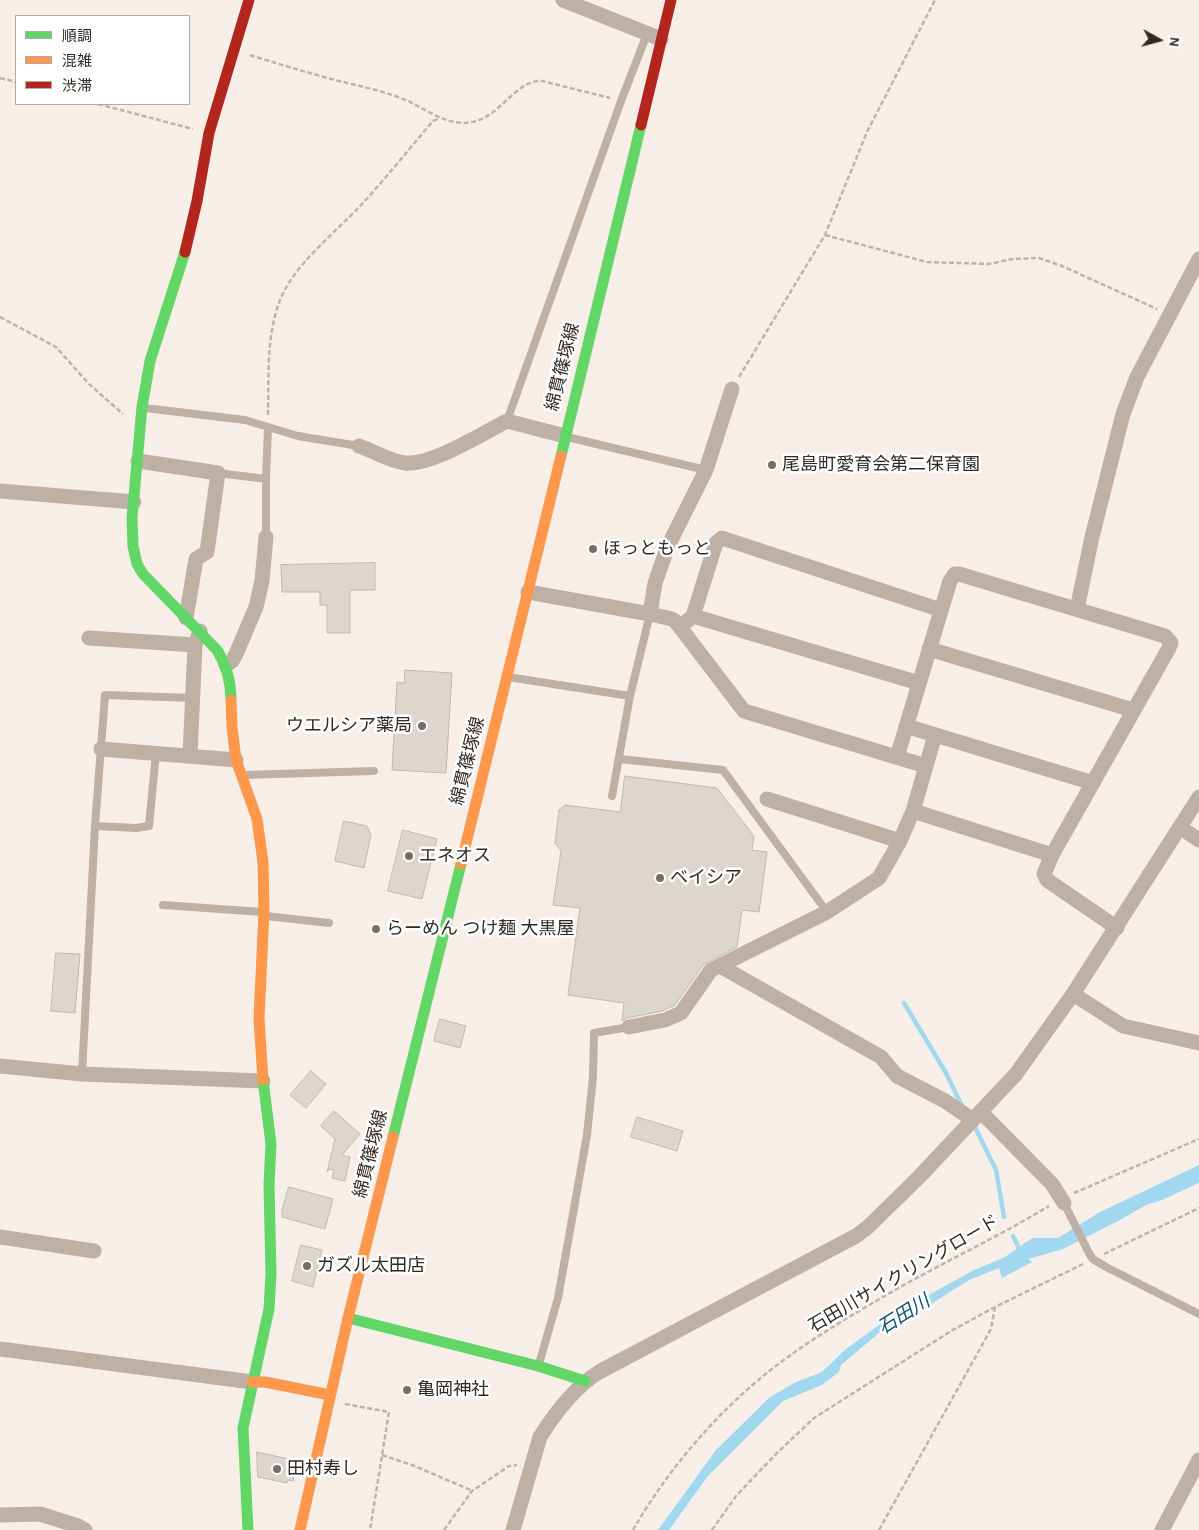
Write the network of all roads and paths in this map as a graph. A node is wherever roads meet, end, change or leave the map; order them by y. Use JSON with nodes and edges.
{"nodes":[{"id":1,"x":248,"y":0,"type":"edge"},
{"id":2,"x":563,"y":0,"type":"edge"},
{"id":3,"x":671,"y":0,"type":"edge"},
{"id":4,"x":935,"y":0,"type":"edge"},
{"id":5,"x":647,"y":34,"type":"junction"},
{"id":6,"x":662,"y":38,"type":"junction"},
{"id":7,"x":234,"y":50,"type":"junction"},
{"id":8,"x":0,"y":78,"type":"edge"},
{"id":9,"x":15,"y":82,"type":"edge"},
{"id":10,"x":621,"y":101,"type":"junction"},
{"id":11,"x":102,"y":105,"type":"edge"},
{"id":12,"x":440,"y":118,"type":"junction"},
{"id":13,"x":209,"y":133,"type":"junction"},
{"id":14,"x":825,"y":235,"type":"junction"},
{"id":15,"x":1199,"y":259,"type":"edge"},
{"id":16,"x":1171,"y":315,"type":"junction"},
{"id":17,"x":0,"y":317,"type":"edge"},
{"id":18,"x":732,"y":389,"type":"joint"},
{"id":19,"x":142,"y":407,"type":"junction"},
{"id":20,"x":507,"y":421,"type":"junction"},
{"id":21,"x":140,"y":423,"type":"junction"},
{"id":22,"x":268,"y":427,"type":"junction"},
{"id":23,"x":565,"y":436,"type":"junction"},
{"id":24,"x":358,"y":446,"type":"joint"},
{"id":25,"x":138,"y":461,"type":"junction"},
{"id":26,"x":706,"y":470,"type":"junction"},
{"id":27,"x":218,"y":473,"type":"junction"},
{"id":28,"x":266,"y":480,"type":"junction"},
{"id":29,"x":0,"y":491,"type":"edge"},
{"id":30,"x":134,"y":502,"type":"junction"},
{"id":31,"x":266,"y":537,"type":"joint"},
{"id":32,"x":528,"y":592,"type":"junction"},
{"id":33,"x":1077,"y":609,"type":"junction"},
{"id":34,"x":941,"y":610,"type":"junction"},
{"id":35,"x":650,"y":614,"type":"junction"},
{"id":36,"x":693,"y":616,"type":"junction"},
{"id":37,"x":186,"y":618,"type":"junction"},
{"id":38,"x":680,"y":627,"type":"junction"},
{"id":39,"x":200,"y":630,"type":"junction"},
{"id":40,"x":89,"y":638,"type":"dead end"},
{"id":41,"x":196,"y":645,"type":"junction"},
{"id":42,"x":929,"y":649,"type":"junction"},
{"id":43,"x":226,"y":665,"type":"junction"},
{"id":44,"x":507,"y":677,"type":"junction"},
{"id":45,"x":919,"y":683,"type":"junction"},
{"id":46,"x":630,"y":696,"type":"junction"},
{"id":47,"x":193,"y":698,"type":"junction"},
{"id":48,"x":1133,"y":710,"type":"junction"},
{"id":49,"x":906,"y":726,"type":"junction"},
{"id":50,"x":935,"y":735,"type":"junction"},
{"id":51,"x":101,"y":749,"type":"junction"},
{"id":52,"x":156,"y":753,"type":"junction"},
{"id":53,"x":190,"y":756,"type":"junction"},
{"id":54,"x":897,"y":757,"type":"junction"},
{"id":55,"x":620,"y":759,"type":"junction"},
{"id":56,"x":236,"y":760,"type":"junction"},
{"id":57,"x":926,"y":766,"type":"junction"},
{"id":58,"x":374,"y":771,"type":"dead end"},
{"id":59,"x":242,"y":775,"type":"junction"},
{"id":60,"x":1093,"y":782,"type":"junction"},
{"id":61,"x":612,"y":796,"type":"dead end"},
{"id":62,"x":1199,"y":797,"type":"edge"},
{"id":63,"x":767,"y":799,"type":"dead end"},
{"id":64,"x":912,"y":811,"type":"junction"},
{"id":65,"x":96,"y":826,"type":"junction"},
{"id":66,"x":1180,"y":828,"type":"junction"},
{"id":67,"x":1199,"y":840,"type":"edge"},
{"id":68,"x":900,"y":841,"type":"junction"},
{"id":69,"x":1052,"y":855,"type":"junction"},
{"id":70,"x":163,"y":905,"type":"dead end"},
{"id":71,"x":827,"y":912,"type":"junction"},
{"id":72,"x":264,"y":914,"type":"junction"},
{"id":73,"x":328,"y":923,"type":"dead end"},
{"id":74,"x":1117,"y":928,"type":"junction"},
{"id":75,"x":720,"y":966,"type":"junction"},
{"id":76,"x":1074,"y":994,"type":"junction"},
{"id":77,"x":629,"y":1026,"type":"joint"},
{"id":78,"x":1199,"y":1043,"type":"edge"},
{"id":79,"x":0,"y":1066,"type":"edge"},
{"id":80,"x":82,"y":1074,"type":"junction"},
{"id":81,"x":263,"y":1082,"type":"junction"},
{"id":82,"x":977,"y":1116,"type":"junction"},
{"id":83,"x":1199,"y":1139,"type":"edge"},
{"id":84,"x":1075,"y":1192,"type":"dead end"},
{"id":85,"x":1062,"y":1205,"type":"junction"},
{"id":86,"x":1199,"y":1208,"type":"edge"},
{"id":87,"x":0,"y":1237,"type":"edge"},
{"id":88,"x":94,"y":1250,"type":"dead end"},
{"id":89,"x":1092,"y":1258,"type":"junction"},
{"id":90,"x":995,"y":1307,"type":"junction"},
{"id":91,"x":1199,"y":1314,"type":"edge"},
{"id":92,"x":348,"y":1318,"type":"junction"},
{"id":93,"x":0,"y":1349,"type":"edge"},
{"id":94,"x":538,"y":1366,"type":"junction"},
{"id":95,"x":585,"y":1381,"type":"junction"},
{"id":96,"x":252,"y":1382,"type":"junction"},
{"id":97,"x":330,"y":1395,"type":"junction"},
{"id":98,"x":340,"y":1403,"type":"dead end"},
{"id":99,"x":382,"y":1454,"type":"junction"},
{"id":100,"x":1199,"y":1460,"type":"edge"},
{"id":101,"x":532,"y":1464,"type":"junction"},
{"id":102,"x":473,"y":1491,"type":"junction"},
{"id":103,"x":0,"y":1515,"type":"edge"},
{"id":104,"x":86,"y":1530,"type":"edge"},
{"id":105,"x":248,"y":1530,"type":"edge"},
{"id":106,"x":300,"y":1530,"type":"edge"},
{"id":107,"x":370,"y":1530,"type":"edge"},
{"id":108,"x":444,"y":1530,"type":"edge"},
{"id":109,"x":513,"y":1530,"type":"edge"},
{"id":110,"x":633,"y":1530,"type":"edge"},
{"id":111,"x":712,"y":1530,"type":"edge"},
{"id":112,"x":879,"y":1530,"type":"edge"},
{"id":113,"x":1162,"y":1530,"type":"edge"}],
"edges":[{"from":1,"to":7,"type":"street"},
{"from":2,"to":5,"type":"street"},
{"from":3,"to":6,"type":"street","name":"綿貫篠塚線"},
{"from":4,"to":14,"type":"path"},
{"from":5,"to":6,"type":"street"},
{"from":5,"to":10,"type":"lane"},
{"from":6,"to":23,"type":"street","name":"綿貫篠塚線"},
{"from":7,"to":12,"type":"path"},
{"from":7,"to":13,"type":"street"},
{"from":8,"to":9,"type":"path"},
{"from":10,"to":12,"type":"path"},
{"from":10,"to":20,"type":"lane"},
{"from":11,"to":13,"type":"path"},
{"from":12,"to":22,"type":"path"},
{"from":13,"to":19,"type":"street"},
{"from":14,"to":16,"type":"path"},
{"from":14,"to":18,"type":"path"},
{"from":15,"to":16,"type":"street"},
{"from":16,"to":33,"type":"street"},
{"from":17,"to":21,"type":"path"},
{"from":18,"to":26,"type":"street"},
{"from":19,"to":21,"type":"street"},
{"from":19,"to":22,"type":"lane"},
{"from":20,"to":23,"type":"street"},
{"from":20,"to":24,"type":"street"},
{"from":21,"to":25,"type":"street"},
{"from":22,"to":24,"type":"lane"},
{"from":22,"to":28,"type":"lane"},
{"from":23,"to":26,"type":"lane"},
{"from":23,"to":32,"type":"street","name":"綿貫篠塚線"},
{"from":25,"to":27,"type":"street"},
{"from":25,"to":30,"type":"street"},
{"from":26,"to":35,"type":"street"},
{"from":27,"to":28,"type":"lane"},
{"from":27,"to":37,"type":"street"},
{"from":28,"to":31,"type":"lane"},
{"from":29,"to":30,"type":"street"},
{"from":30,"to":37,"type":"street"},
{"from":31,"to":43,"type":"street"},
{"from":32,"to":35,"type":"street"},
{"from":32,"to":44,"type":"street","name":"綿貫篠塚線"},
{"from":33,"to":34,"type":"street"},
{"from":33,"to":48,"type":"street"},
{"from":34,"to":36,"type":"street"},
{"from":34,"to":42,"type":"street"},
{"from":35,"to":38,"type":"street"},
{"from":35,"to":46,"type":"lane"},
{"from":36,"to":38,"type":"street"},
{"from":36,"to":45,"type":"street"},
{"from":37,"to":39,"type":"street"},
{"from":38,"to":54,"type":"street"},
{"from":39,"to":41,"type":"street"},
{"from":39,"to":43,"type":"street"},
{"from":40,"to":41,"type":"street"},
{"from":41,"to":47,"type":"street"},
{"from":42,"to":45,"type":"street"},
{"from":42,"to":48,"type":"street"},
{"from":43,"to":56,"type":"street"},
{"from":44,"to":46,"type":"lane"},
{"from":44,"to":92,"type":"street","name":"綿貫篠塚線"},
{"from":45,"to":49,"type":"street"},
{"from":46,"to":55,"type":"lane"},
{"from":47,"to":51,"type":"lane"},
{"from":47,"to":53,"type":"street"},
{"from":48,"to":60,"type":"street"},
{"from":49,"to":50,"type":"street"},
{"from":49,"to":54,"type":"street"},
{"from":50,"to":57,"type":"street"},
{"from":50,"to":60,"type":"street"},
{"from":51,"to":52,"type":"street"},
{"from":51,"to":65,"type":"lane"},
{"from":52,"to":53,"type":"street"},
{"from":52,"to":65,"type":"lane"},
{"from":53,"to":56,"type":"street"},
{"from":54,"to":57,"type":"street"},
{"from":55,"to":61,"type":"lane"},
{"from":55,"to":71,"type":"lane"},
{"from":56,"to":59,"type":"street"},
{"from":57,"to":64,"type":"street"},
{"from":58,"to":59,"type":"lane"},
{"from":59,"to":72,"type":"street"},
{"from":60,"to":69,"type":"street"},
{"from":62,"to":66,"type":"street"},
{"from":63,"to":68,"type":"street"},
{"from":64,"to":68,"type":"street"},
{"from":64,"to":69,"type":"street"},
{"from":65,"to":80,"type":"lane"},
{"from":66,"to":67,"type":"street"},
{"from":66,"to":74,"type":"street"},
{"from":68,"to":71,"type":"street"},
{"from":69,"to":74,"type":"street"},
{"from":70,"to":72,"type":"lane"},
{"from":71,"to":75,"type":"street"},
{"from":72,"to":73,"type":"lane"},
{"from":72,"to":81,"type":"street"},
{"from":74,"to":76,"type":"street"},
{"from":75,"to":77,"type":"street"},
{"from":75,"to":82,"type":"street"},
{"from":76,"to":78,"type":"street"},
{"from":76,"to":82,"type":"street"},
{"from":77,"to":94,"type":"lane"},
{"from":79,"to":80,"type":"street"},
{"from":80,"to":81,"type":"street"},
{"from":81,"to":96,"type":"street"},
{"from":82,"to":85,"type":"street"},
{"from":82,"to":95,"type":"street"},
{"from":83,"to":84,"type":"path"},
{"from":85,"to":89,"type":"lane"},
{"from":85,"to":110,"type":"path","name":"石田川サイクリングロード"},
{"from":86,"to":89,"type":"path"},
{"from":87,"to":88,"type":"street"},
{"from":89,"to":90,"type":"path"},
{"from":89,"to":91,"type":"lane"},
{"from":90,"to":111,"type":"path"},
{"from":90,"to":112,"type":"path"},
{"from":92,"to":94,"type":"street"},
{"from":92,"to":97,"type":"street","name":"綿貫篠塚線"},
{"from":93,"to":96,"type":"street"},
{"from":94,"to":95,"type":"street"},
{"from":95,"to":101,"type":"street"},
{"from":96,"to":97,"type":"street"},
{"from":96,"to":105,"type":"street"},
{"from":97,"to":106,"type":"street","name":"綿貫篠塚線"},
{"from":98,"to":99,"type":"path"},
{"from":99,"to":102,"type":"path"},
{"from":99,"to":107,"type":"path"},
{"from":100,"to":113,"type":"street"},
{"from":101,"to":102,"type":"path"},
{"from":101,"to":109,"type":"street"},
{"from":102,"to":108,"type":"path"},
{"from":103,"to":104,"type":"street"}]}
